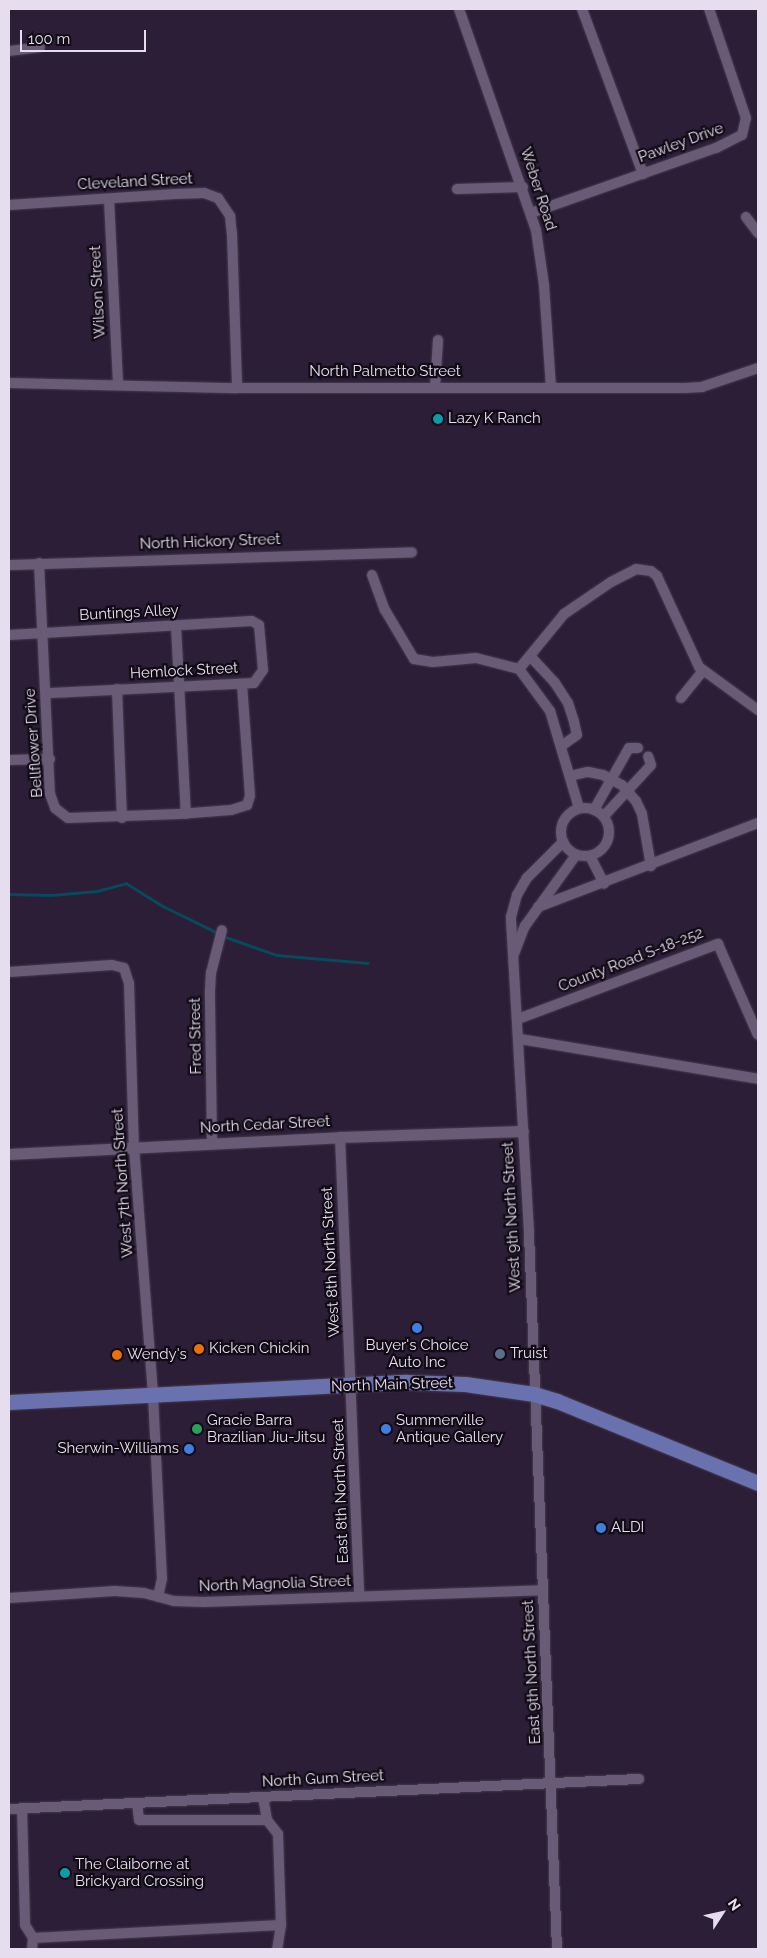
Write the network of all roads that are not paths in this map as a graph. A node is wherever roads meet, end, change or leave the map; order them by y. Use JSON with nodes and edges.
{"nodes":[{"id":1,"x":459,"y":9,"type":"edge"},
{"id":2,"x":582,"y":9,"type":"edge"},
{"id":3,"x":709,"y":9,"type":"edge"},
{"id":4,"x":40,"y":47,"type":"dead end"},
{"id":5,"x":9,"y":51,"type":"edge"},
{"id":6,"x":643,"y":174,"type":"junction"},
{"id":7,"x":523,"y":187,"type":"junction"},
{"id":8,"x":457,"y":189,"type":"dead end"},
{"id":9,"x":109,"y":199,"type":"junction"},
{"id":10,"x":9,"y":205,"type":"edge"},
{"id":11,"x":532,"y":213,"type":"junction"},
{"id":12,"x":746,"y":217,"type":"dead end"},
{"id":13,"x":758,"y":233,"type":"edge"},
{"id":14,"x":438,"y":340,"type":"dead end"},
{"id":15,"x":758,"y":368,"type":"edge"},
{"id":16,"x":9,"y":383,"type":"edge"},
{"id":17,"x":118,"y":384,"type":"junction"},
{"id":18,"x":435,"y":387,"type":"junction"},
{"id":19,"x":551,"y":387,"type":"junction"},
{"id":20,"x":237,"y":388,"type":"junction"},
{"id":21,"x":412,"y":552,"type":"dead end"},
{"id":22,"x":39,"y":563,"type":"junction"},
{"id":23,"x":9,"y":565,"type":"edge"},
{"id":24,"x":372,"y":574,"type":"dead end"},
{"id":25,"x":252,"y":622,"type":"joint"},
{"id":26,"x":176,"y":626,"type":"junction"},
{"id":27,"x":42,"y":633,"type":"junction"},
{"id":28,"x":9,"y":635,"type":"edge"},
{"id":29,"x":530,"y":656,"type":"junction"},
{"id":30,"x":520,"y":670,"type":"junction"},
{"id":31,"x":703,"y":671,"type":"junction"},
{"id":32,"x":242,"y":684,"type":"junction"},
{"id":33,"x":179,"y":687,"type":"junction"},
{"id":34,"x":117,"y":689,"type":"junction"},
{"id":35,"x":46,"y":693,"type":"junction"},
{"id":36,"x":681,"y":698,"type":"dead end"},
{"id":37,"x":758,"y":710,"type":"edge"},
{"id":38,"x":561,"y":746,"type":"junction"},
{"id":39,"x":638,"y":748,"type":"dead end"},
{"id":40,"x":648,"y":756,"type":"dead end"},
{"id":41,"x":50,"y":759,"type":"junction"},
{"id":42,"x":9,"y":760,"type":"edge"},
{"id":43,"x":570,"y":776,"type":"junction"},
{"id":44,"x":611,"y":778,"type":"junction"},
{"id":45,"x":628,"y":791,"type":"junction"},
{"id":46,"x":579,"y":808,"type":"junction"},
{"id":47,"x":594,"y":810,"type":"junction"},
{"id":48,"x":186,"y":814,"type":"junction"},
{"id":49,"x":604,"y":816,"type":"junction"},
{"id":50,"x":122,"y":818,"type":"junction"},
{"id":51,"x":758,"y":823,"type":"edge"},
{"id":52,"x":563,"y":842,"type":"junction"},
{"id":53,"x":576,"y":855,"type":"junction"},
{"id":54,"x":590,"y":856,"type":"junction"},
{"id":55,"x":651,"y":866,"type":"junction"},
{"id":56,"x":604,"y":884,"type":"junction"},
{"id":57,"x":538,"y":907,"type":"junction"},
{"id":58,"x":511,"y":923,"type":"junction"},
{"id":59,"x":525,"y":926,"type":"junction"},
{"id":60,"x":222,"y":930,"type":"dead end"},
{"id":61,"x":514,"y":954,"type":"junction"},
{"id":62,"x":9,"y":972,"type":"edge"},
{"id":63,"x":518,"y":1019,"type":"junction"},
{"id":64,"x":758,"y":1035,"type":"edge"},
{"id":65,"x":520,"y":1039,"type":"junction"},
{"id":66,"x":758,"y":1079,"type":"edge"},
{"id":67,"x":523,"y":1131,"type":"junction"},
{"id":68,"x":340,"y":1137,"type":"junction"},
{"id":69,"x":212,"y":1143,"type":"junction"},
{"id":70,"x":134,"y":1148,"type":"junction"},
{"id":71,"x":9,"y":1154,"type":"edge"},
{"id":72,"x":352,"y":1385,"type":"junction"},
{"id":73,"x":534,"y":1394,"type":"junction"},
{"id":74,"x":153,"y":1395,"type":"junction"},
{"id":75,"x":9,"y":1402,"type":"edge"},
{"id":76,"x":758,"y":1483,"type":"edge"},
{"id":77,"x":543,"y":1590,"type":"junction"},
{"id":78,"x":158,"y":1596,"type":"junction"},
{"id":79,"x":359,"y":1596,"type":"junction"},
{"id":80,"x":9,"y":1598,"type":"edge"},
{"id":81,"x":639,"y":1779,"type":"dead end"},
{"id":82,"x":552,"y":1784,"type":"junction"},
{"id":83,"x":263,"y":1797,"type":"junction"},
{"id":84,"x":137,"y":1803,"type":"junction"},
{"id":85,"x":22,"y":1808,"type":"junction"},
{"id":86,"x":9,"y":1809,"type":"edge"},
{"id":87,"x":267,"y":1820,"type":"junction"},
{"id":88,"x":281,"y":1925,"type":"junction"},
{"id":89,"x":33,"y":1938,"type":"junction"},
{"id":90,"x":32,"y":1949,"type":"edge"},
{"id":91,"x":277,"y":1949,"type":"edge"},
{"id":92,"x":557,"y":1949,"type":"edge"}],
"edges":[{"from":1,"to":7,"type":"street","name":"Weber Road"},
{"from":2,"to":6,"type":"street"},
{"from":3,"to":6,"type":"street","name":"Pawley Drive"},
{"from":4,"to":5,"type":"street"},
{"from":6,"to":11,"type":"street","name":"Pawley Drive"},
{"from":7,"to":8,"type":"street"},
{"from":7,"to":11,"type":"street","name":"Weber Road"},
{"from":9,"to":10,"type":"street","name":"Cleveland Street"},
{"from":9,"to":17,"type":"street","name":"Wilson Street"},
{"from":9,"to":20,"type":"street","name":"Cleveland Street"},
{"from":11,"to":19,"type":"street","name":"Weber Road"},
{"from":12,"to":13,"type":"street"},
{"from":14,"to":18,"type":"street"},
{"from":15,"to":19,"type":"street","name":"North Palmetto Street"},
{"from":16,"to":17,"type":"street","name":"North Palmetto Street"},
{"from":17,"to":20,"type":"street","name":"North Palmetto Street"},
{"from":18,"to":19,"type":"street","name":"North Palmetto Street"},
{"from":18,"to":20,"type":"street","name":"North Palmetto Street"},
{"from":21,"to":22,"type":"street","name":"North Hickory Street"},
{"from":22,"to":23,"type":"street","name":"North Hickory Street"},
{"from":22,"to":27,"type":"street","name":"Bellflower Drive"},
{"from":24,"to":30,"type":"street"},
{"from":25,"to":26,"type":"street","name":"Buntings Alley"},
{"from":25,"to":32,"type":"street","name":"Hemlock Street"},
{"from":26,"to":27,"type":"street","name":"Buntings Alley"},
{"from":26,"to":33,"type":"street"},
{"from":27,"to":28,"type":"street","name":"Buntings Alley"},
{"from":27,"to":35,"type":"street","name":"Bellflower Drive"},
{"from":29,"to":30,"type":"street"},
{"from":29,"to":31,"type":"street"},
{"from":29,"to":38,"type":"street"},
{"from":30,"to":38,"type":"street"},
{"from":31,"to":36,"type":"street"},
{"from":31,"to":37,"type":"street"},
{"from":32,"to":33,"type":"street","name":"Hemlock Street"},
{"from":32,"to":48,"type":"street","name":"Bellflower Drive"},
{"from":33,"to":34,"type":"street","name":"Hemlock Street"},
{"from":33,"to":48,"type":"street"},
{"from":34,"to":35,"type":"street","name":"Hemlock Street"},
{"from":34,"to":50,"type":"street"},
{"from":35,"to":41,"type":"street","name":"Bellflower Drive"},
{"from":38,"to":43,"type":"street"},
{"from":39,"to":44,"type":"street"},
{"from":40,"to":45,"type":"street"},
{"from":41,"to":42,"type":"street"},
{"from":41,"to":50,"type":"street","name":"Bellflower Drive"},
{"from":43,"to":44,"type":"street"},
{"from":43,"to":46,"type":"street"},
{"from":44,"to":45,"type":"street"},
{"from":44,"to":47,"type":"street"},
{"from":45,"to":49,"type":"street"},
{"from":45,"to":55,"type":"street"},
{"from":46,"to":47,"type":"street"},
{"from":46,"to":52,"type":"street"},
{"from":47,"to":49,"type":"street"},
{"from":48,"to":50,"type":"street","name":"Bellflower Drive"},
{"from":49,"to":54,"type":"street"},
{"from":51,"to":55,"type":"street"},
{"from":52,"to":53,"type":"street"},
{"from":52,"to":58,"type":"street","name":"West 9th North Street"},
{"from":53,"to":54,"type":"street"},
{"from":53,"to":57,"type":"street","name":"West 9th North Street"},
{"from":54,"to":56,"type":"street"},
{"from":55,"to":56,"type":"street"},
{"from":56,"to":57,"type":"street"},
{"from":57,"to":59,"type":"street","name":"West 9th North Street"},
{"from":58,"to":59,"type":"street"},
{"from":58,"to":61,"type":"street","name":"West 9th North Street"},
{"from":59,"to":61,"type":"street","name":"West 9th North Street"},
{"from":60,"to":69,"type":"street","name":"Fred Street"},
{"from":61,"to":63,"type":"street","name":"West 9th North Street"},
{"from":62,"to":70,"type":"street","name":"West 7th North Street"},
{"from":63,"to":64,"type":"street","name":"County Road S-18-252"},
{"from":63,"to":65,"type":"street","name":"West 9th North Street"},
{"from":65,"to":66,"type":"street"},
{"from":65,"to":67,"type":"street","name":"West 9th North Street"},
{"from":67,"to":68,"type":"street","name":"North Cedar Street"},
{"from":67,"to":73,"type":"street","name":"West 9th North Street"},
{"from":68,"to":69,"type":"street","name":"North Cedar Street"},
{"from":68,"to":72,"type":"street","name":"West 8th North Street"},
{"from":69,"to":70,"type":"street","name":"North Cedar Street"},
{"from":70,"to":71,"type":"street","name":"North Cedar Street"},
{"from":70,"to":74,"type":"street","name":"West 7th North Street"},
{"from":72,"to":73,"type":"main road","name":"North Main Street"},
{"from":72,"to":74,"type":"main road","name":"North Main Street"},
{"from":72,"to":79,"type":"street","name":"East 8th North Street"},
{"from":73,"to":76,"type":"main road","name":"North Main Street"},
{"from":73,"to":77,"type":"street","name":"East 9th North Street"},
{"from":74,"to":75,"type":"main road","name":"North Main Street"},
{"from":74,"to":78,"type":"street","name":"West 7th North Street"},
{"from":77,"to":79,"type":"street","name":"North Magnolia Street"},
{"from":77,"to":82,"type":"street","name":"East 9th North Street"},
{"from":78,"to":79,"type":"street","name":"North Magnolia Street"},
{"from":78,"to":80,"type":"street","name":"North Magnolia Street"},
{"from":81,"to":82,"type":"street","name":"North Gum Street"},
{"from":82,"to":83,"type":"street","name":"North Gum Street"},
{"from":82,"to":92,"type":"street","name":"East 9th North Street"},
{"from":83,"to":84,"type":"street","name":"North Gum Street"},
{"from":83,"to":87,"type":"street"},
{"from":84,"to":85,"type":"street","name":"North Gum Street"},
{"from":84,"to":87,"type":"street"},
{"from":85,"to":86,"type":"street","name":"North Gum Street"},
{"from":85,"to":89,"type":"street"},
{"from":87,"to":88,"type":"street"},
{"from":88,"to":89,"type":"street"},
{"from":88,"to":91,"type":"street"},
{"from":89,"to":90,"type":"street"}]}
